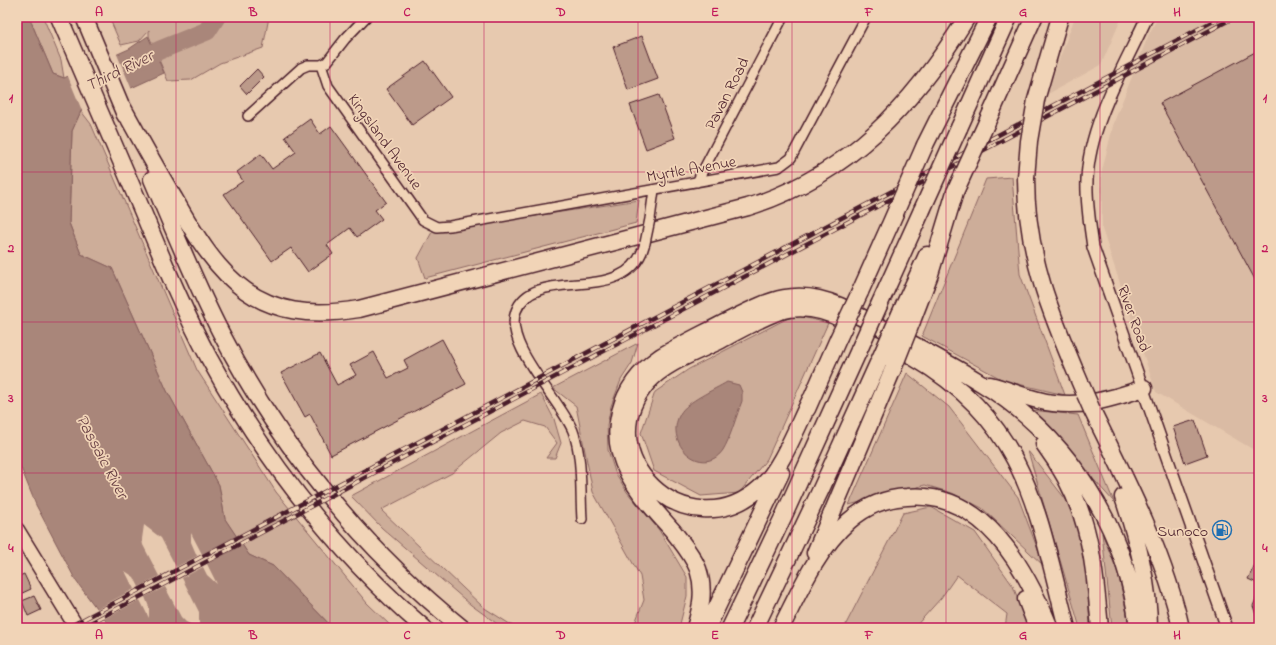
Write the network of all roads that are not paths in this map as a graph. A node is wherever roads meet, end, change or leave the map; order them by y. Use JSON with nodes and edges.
{"nodes":[{"id":1,"x":59,"y":17,"type":"edge"},
{"id":2,"x":84,"y":17,"type":"edge"},
{"id":3,"x":366,"y":17,"type":"edge"},
{"id":4,"x":782,"y":17,"type":"edge"},
{"id":5,"x":866,"y":17,"type":"edge"},
{"id":6,"x":967,"y":17,"type":"edge"},
{"id":7,"x":989,"y":17,"type":"edge"},
{"id":8,"x":1009,"y":17,"type":"edge"},
{"id":9,"x":1034,"y":17,"type":"edge"},
{"id":10,"x":1060,"y":17,"type":"edge"},
{"id":11,"x":1147,"y":17,"type":"edge"},
{"id":12,"x":321,"y":65,"type":"junction"},
{"id":13,"x":122,"y":106,"type":"junction"},
{"id":14,"x":248,"y":116,"type":"dead end"},
{"id":15,"x":696,"y":182,"type":"junction"},
{"id":16,"x":654,"y":190,"type":"junction"},
{"id":17,"x":437,"y":227,"type":"joint"},
{"id":18,"x":906,"y":317,"type":"junction"},
{"id":19,"x":981,"y":383,"type":"junction"},
{"id":20,"x":1144,"y":388,"type":"junction"},
{"id":21,"x":811,"y":399,"type":"junction"},
{"id":22,"x":1009,"y":404,"type":"junction"},
{"id":23,"x":1092,"y":410,"type":"junction"},
{"id":24,"x":582,"y":519,"type":"dead end"},
{"id":25,"x":17,"y":530,"type":"edge"},
{"id":26,"x":1002,"y":544,"type":"junction"},
{"id":27,"x":1161,"y":563,"type":"junction"},
{"id":28,"x":791,"y":607,"type":"junction"},
{"id":29,"x":421,"y":626,"type":"edge"},
{"id":30,"x":78,"y":628,"type":"edge"},
{"id":31,"x":462,"y":628,"type":"edge"},
{"id":32,"x":695,"y":628,"type":"edge"},
{"id":33,"x":707,"y":628,"type":"edge"},
{"id":34,"x":730,"y":628,"type":"edge"},
{"id":35,"x":755,"y":628,"type":"edge"},
{"id":36,"x":781,"y":628,"type":"edge"},
{"id":37,"x":1037,"y":628,"type":"edge"},
{"id":38,"x":1050,"y":628,"type":"edge"},
{"id":39,"x":1067,"y":628,"type":"edge"},
{"id":40,"x":1100,"y":628,"type":"edge"},
{"id":41,"x":1138,"y":628,"type":"edge"},
{"id":42,"x":1149,"y":628,"type":"edge"},
{"id":43,"x":1173,"y":628,"type":"edge"},
{"id":44,"x":1181,"y":628,"type":"edge"},
{"id":45,"x":1227,"y":628,"type":"edge"}],
"edges":[{"from":1,"to":29,"type":"highway"},
{"from":2,"to":13,"type":"highway"},
{"from":3,"to":12,"type":"street"},
{"from":4,"to":15,"type":"street","name":"Pavan Road"},
{"from":5,"to":15,"type":"street","name":"Myrtle Avenue"},
{"from":6,"to":13,"type":"highway"},
{"from":7,"to":21,"type":"highway","bridge":true},
{"from":8,"to":34,"type":"highway","bridge":true},
{"from":9,"to":18,"type":"highway","bridge":true},
{"from":10,"to":23,"type":"highway","bridge":true},
{"from":11,"to":20,"type":"street","name":"River Road"},
{"from":12,"to":14,"type":"street"},
{"from":12,"to":17,"type":"street","name":"Kingsland Avenue"},
{"from":13,"to":31,"type":"highway"},
{"from":15,"to":16,"type":"street","name":"Myrtle Avenue"},
{"from":16,"to":17,"type":"street","name":"Myrtle Avenue"},
{"from":16,"to":24,"type":"street","bridge":true},
{"from":18,"to":28,"type":"highway","bridge":true},
{"from":18,"to":35,"type":"highway","bridge":true},
{"from":19,"to":20,"type":"highway"},
{"from":19,"to":22,"type":"highway"},
{"from":19,"to":32,"type":"highway"},
{"from":20,"to":45,"type":"street","name":"River Road"},
{"from":21,"to":33,"type":"highway"},
{"from":21,"to":39,"type":"highway"},
{"from":22,"to":40,"type":"highway"},
{"from":22,"to":41,"type":"highway"},
{"from":23,"to":27,"type":"highway"},
{"from":23,"to":42,"type":"highway"},
{"from":25,"to":30,"type":"main road"},
{"from":26,"to":28,"type":"highway"},
{"from":26,"to":37,"type":"highway"},
{"from":26,"to":38,"type":"highway"},
{"from":27,"to":43,"type":"highway"},
{"from":27,"to":44,"type":"highway"},
{"from":28,"to":36,"type":"highway"}]}
